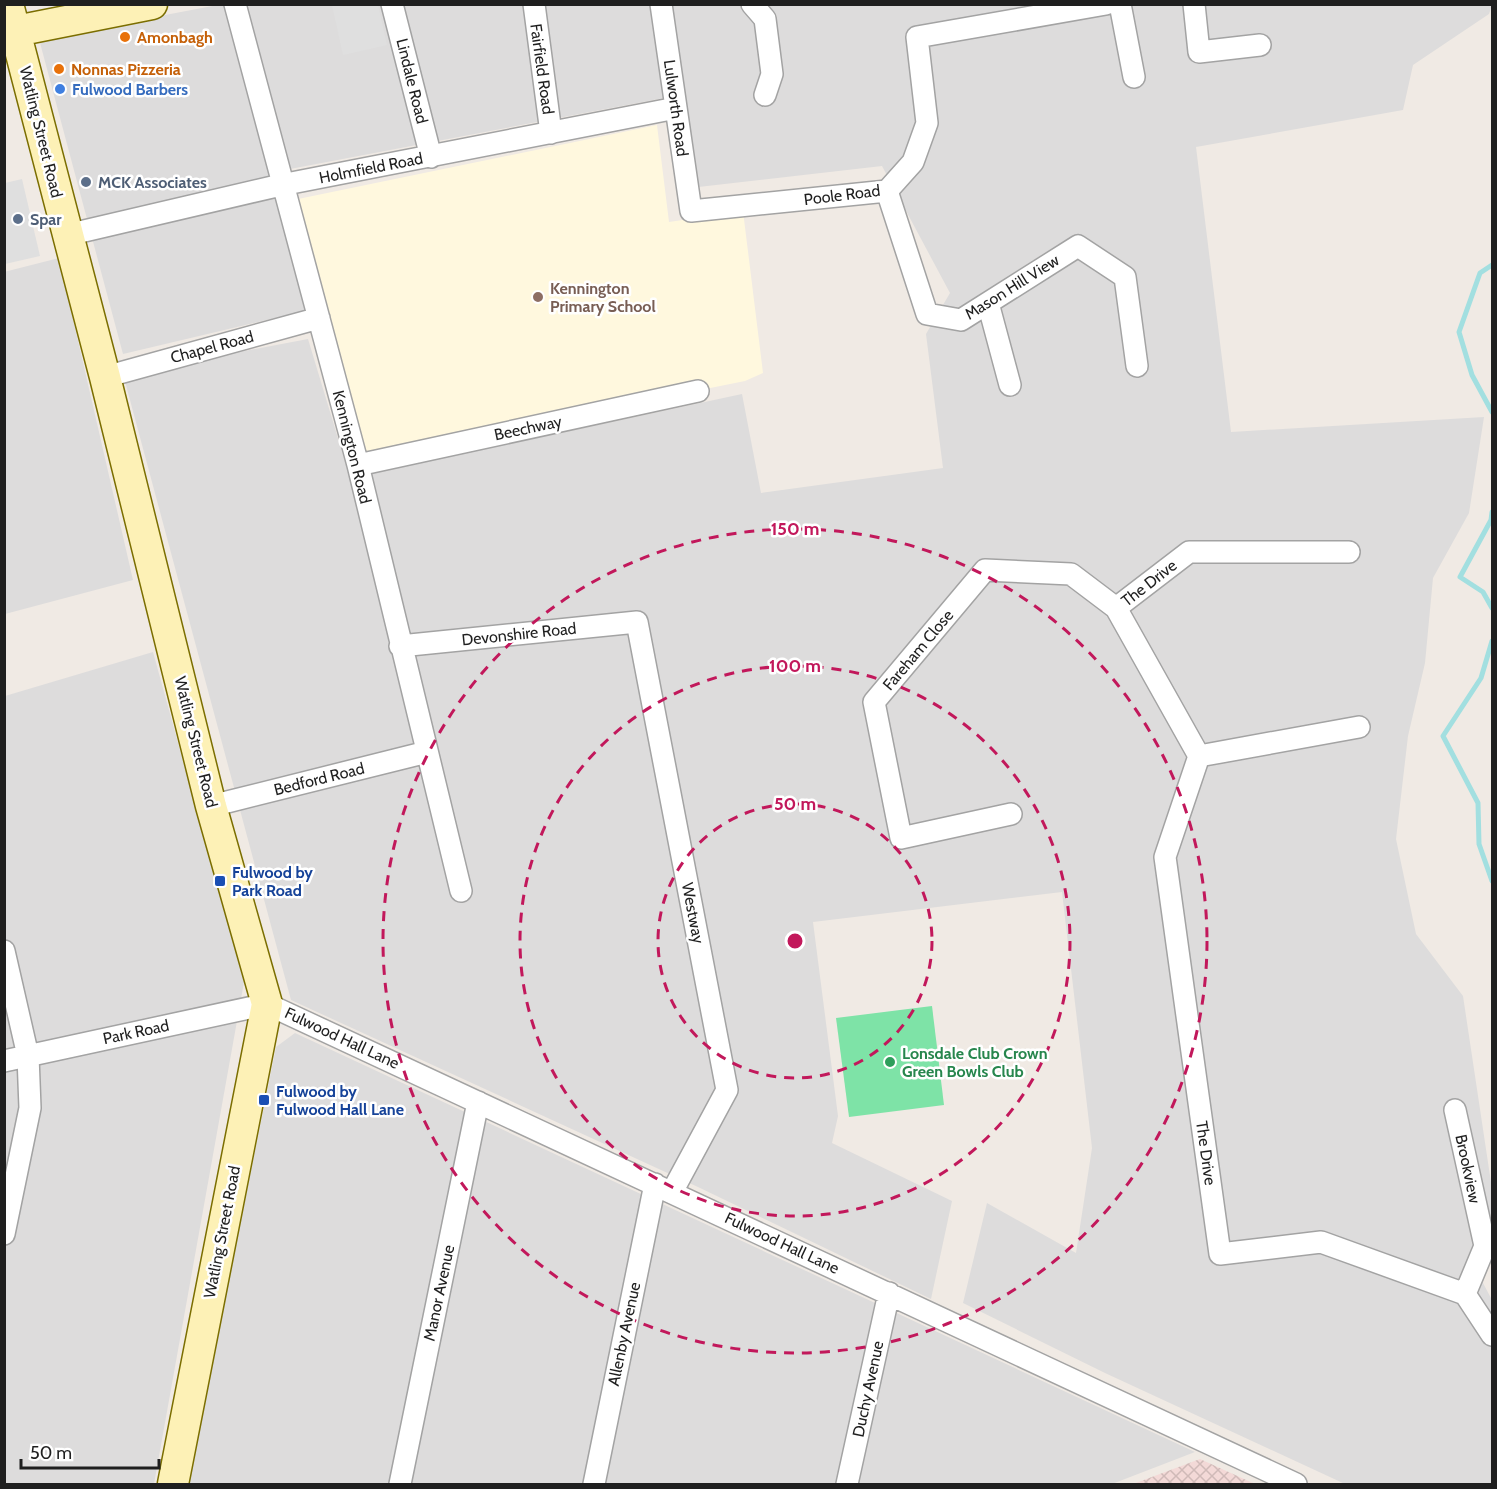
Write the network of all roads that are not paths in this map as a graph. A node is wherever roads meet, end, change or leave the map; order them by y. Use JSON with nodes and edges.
{"nodes":[{"id":1,"x":152,"y":4,"type":"edge"},
{"id":2,"x":235,"y":4,"type":"edge"},
{"id":3,"x":392,"y":4,"type":"edge"},
{"id":4,"x":534,"y":4,"type":"edge"},
{"id":5,"x":661,"y":4,"type":"edge"},
{"id":6,"x":752,"y":4,"type":"edge"},
{"id":7,"x":1106,"y":4,"type":"edge"},
{"id":8,"x":1120,"y":4,"type":"edge"},
{"id":9,"x":1194,"y":4,"type":"edge"},
{"id":10,"x":10,"y":23,"type":"edge"},
{"id":11,"x":1260,"y":45,"type":"dead end"},
{"id":12,"x":1134,"y":77,"type":"dead end"},
{"id":13,"x":765,"y":95,"type":"dead end"},
{"id":14,"x":676,"y":108,"type":"junction"},
{"id":15,"x":551,"y":133,"type":"junction"},
{"id":16,"x":431,"y":157,"type":"junction"},
{"id":17,"x":281,"y":185,"type":"junction"},
{"id":18,"x":887,"y":191,"type":"junction"},
{"id":19,"x":691,"y":211,"type":"joint"},
{"id":20,"x":67,"y":235,"type":"junction"},
{"id":21,"x":988,"y":303,"type":"junction"},
{"id":22,"x":319,"y":318,"type":"junction"},
{"id":23,"x":1137,"y":366,"type":"dead end"},
{"id":24,"x":105,"y":376,"type":"junction"},
{"id":25,"x":1011,"y":385,"type":"dead end"},
{"id":26,"x":698,"y":391,"type":"dead end"},
{"id":27,"x":358,"y":465,"type":"junction"},
{"id":28,"x":1349,"y":552,"type":"dead end"},
{"id":29,"x":1116,"y":608,"type":"junction"},
{"id":30,"x":637,"y":622,"type":"joint"},
{"id":31,"x":400,"y":646,"type":"junction"},
{"id":32,"x":1359,"y":727,"type":"dead end"},
{"id":33,"x":427,"y":752,"type":"junction"},
{"id":34,"x":1199,"y":756,"type":"junction"},
{"id":35,"x":211,"y":806,"type":"junction"},
{"id":36,"x":1011,"y":814,"type":"dead end"},
{"id":37,"x":461,"y":891,"type":"dead end"},
{"id":38,"x":4,"y":951,"type":"edge"},
{"id":39,"x":267,"y":1004,"type":"junction"},
{"id":40,"x":28,"y":1056,"type":"junction"},
{"id":41,"x":4,"y":1061,"type":"edge"},
{"id":42,"x":478,"y":1102,"type":"junction"},
{"id":43,"x":1455,"y":1110,"type":"dead end"},
{"id":44,"x":664,"y":1188,"type":"junction"},
{"id":45,"x":4,"y":1234,"type":"edge"},
{"id":46,"x":889,"y":1293,"type":"junction"},
{"id":47,"x":1465,"y":1294,"type":"junction"},
{"id":48,"x":1492,"y":1335,"type":"edge"},
{"id":49,"x":1286,"y":1483,"type":"edge"},
{"id":50,"x":173,"y":1485,"type":"edge"},
{"id":51,"x":400,"y":1485,"type":"edge"},
{"id":52,"x":594,"y":1485,"type":"edge"},
{"id":53,"x":847,"y":1485,"type":"edge"}],
"edges":[{"from":1,"to":10,"type":"main road"},
{"from":2,"to":17,"type":"street","name":"Kennington Road"},
{"from":3,"to":16,"type":"street","name":"Lindale Road"},
{"from":4,"to":15,"type":"street","name":"Fairfield Road"},
{"from":5,"to":14,"type":"street","name":"Lulworth Road"},
{"from":6,"to":13,"type":"street"},
{"from":7,"to":18,"type":"street","name":"Poole Road"},
{"from":8,"to":12,"type":"street"},
{"from":9,"to":11,"type":"street"},
{"from":10,"to":20,"type":"main road","name":"Watling Street Road"},
{"from":14,"to":15,"type":"street","name":"Holmfield Road"},
{"from":14,"to":19,"type":"street","name":"Lulworth Road"},
{"from":15,"to":16,"type":"street","name":"Holmfield Road"},
{"from":16,"to":17,"type":"street","name":"Holmfield Road"},
{"from":17,"to":20,"type":"street","name":"Holmfield Road"},
{"from":17,"to":22,"type":"street","name":"Kennington Road"},
{"from":18,"to":19,"type":"street","name":"Poole Road"},
{"from":18,"to":21,"type":"street","name":"Mason Hill View"},
{"from":20,"to":24,"type":"main road","name":"Watling Street Road"},
{"from":21,"to":23,"type":"street","name":"Mason Hill View"},
{"from":21,"to":25,"type":"street"},
{"from":22,"to":24,"type":"street","name":"Chapel Road"},
{"from":22,"to":27,"type":"street","name":"Kennington Road"},
{"from":24,"to":35,"type":"main road","name":"Watling Street Road"},
{"from":26,"to":27,"type":"street","name":"Beechway"},
{"from":27,"to":31,"type":"street","name":"Kennington Road"},
{"from":28,"to":29,"type":"street","name":"The Drive"},
{"from":29,"to":34,"type":"street","name":"The Drive"},
{"from":29,"to":36,"type":"street","name":"Fareham Close"},
{"from":30,"to":31,"type":"street","name":"Devonshire Road"},
{"from":30,"to":44,"type":"street","name":"Westway"},
{"from":31,"to":33,"type":"street","name":"Kennington Road"},
{"from":32,"to":34,"type":"street"},
{"from":33,"to":35,"type":"street","name":"Bedford Road"},
{"from":33,"to":37,"type":"street","name":"Kennington Road"},
{"from":34,"to":47,"type":"street","name":"The Drive"},
{"from":35,"to":39,"type":"main road","name":"Watling Street Road"},
{"from":38,"to":40,"type":"street"},
{"from":39,"to":40,"type":"street","name":"Park Road"},
{"from":39,"to":42,"type":"street","name":"Fulwood Hall Lane"},
{"from":39,"to":50,"type":"main road","name":"Watling Street Road"},
{"from":40,"to":41,"type":"street","name":"Park Road"},
{"from":40,"to":45,"type":"street"},
{"from":42,"to":44,"type":"street","name":"Fulwood Hall Lane"},
{"from":42,"to":51,"type":"street","name":"Manor Avenue"},
{"from":43,"to":47,"type":"street","name":"Brookview"},
{"from":44,"to":46,"type":"street","name":"Fulwood Hall Lane"},
{"from":44,"to":52,"type":"street","name":"Allenby Avenue"},
{"from":46,"to":49,"type":"street","name":"Fulwood Hall Lane"},
{"from":46,"to":53,"type":"street","name":"Duchy Avenue"},
{"from":47,"to":48,"type":"street"}]}
